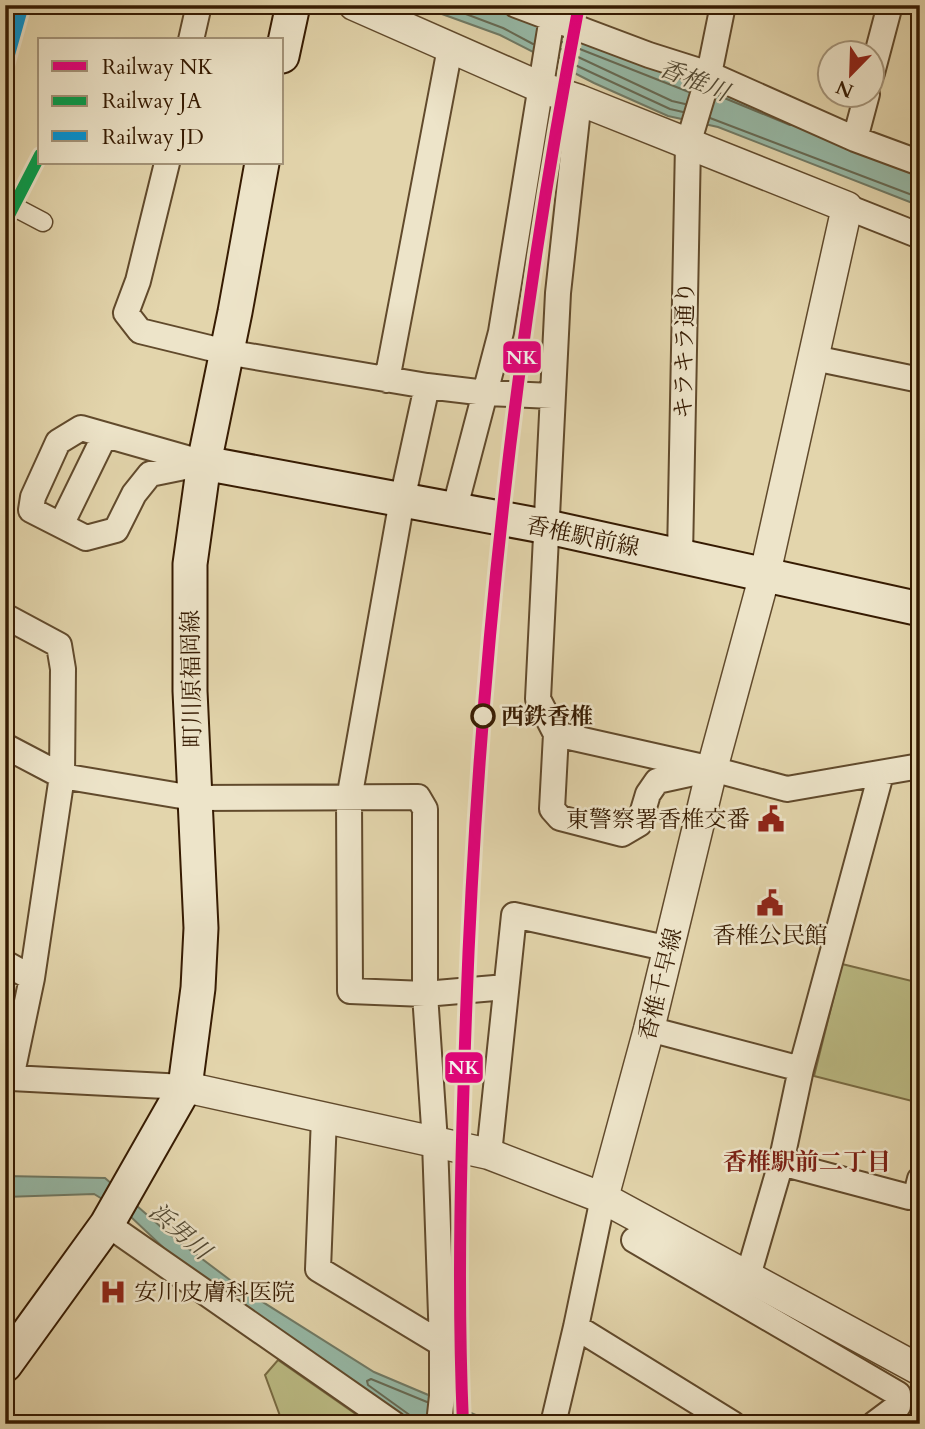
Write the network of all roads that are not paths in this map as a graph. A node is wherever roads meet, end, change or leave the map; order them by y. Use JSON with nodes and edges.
{"nodes":[{"id":1,"x":199,"y":5,"type":"edge"},
{"id":2,"x":293,"y":5,"type":"edge"},
{"id":3,"x":354,"y":5,"type":"edge"},
{"id":4,"x":516,"y":5,"type":"edge"},
{"id":5,"x":723,"y":5,"type":"edge"},
{"id":6,"x":890,"y":5,"type":"edge"},
{"id":7,"x":553,"y":12,"type":"edge"},
{"id":8,"x":191,"y":38,"type":"edge"},
{"id":9,"x":882,"y":38,"type":"edge"},
{"id":10,"x":284,"y":47,"type":"edge"},
{"id":11,"x":450,"y":48,"type":"junction"},
{"id":12,"x":707,"y":79,"type":"junction"},
{"id":13,"x":540,"y":87,"type":"junction"},
{"id":14,"x":579,"y":100,"type":"junction"},
{"id":15,"x":863,"y":108,"type":"edge"},
{"id":16,"x":691,"y":133,"type":"junction"},
{"id":17,"x":855,"y":139,"type":"junction"},
{"id":18,"x":920,"y":163,"type":"edge"},
{"id":19,"x":167,"y":164,"type":"edge"},
{"id":20,"x":262,"y":164,"type":"edge"},
{"id":21,"x":5,"y":202,"type":"edge"},
{"id":22,"x":847,"y":207,"type":"junction"},
{"id":23,"x":43,"y":222,"type":"dead end"},
{"id":24,"x":920,"y":236,"type":"edge"},
{"id":25,"x":226,"y":352,"type":"junction"},
{"id":26,"x":814,"y":358,"type":"junction"},
{"id":27,"x":387,"y":380,"type":"junction"},
{"id":28,"x":920,"y":380,"type":"edge"},
{"id":29,"x":427,"y":386,"type":"junction"},
{"id":30,"x":486,"y":393,"type":"junction"},
{"id":31,"x":552,"y":396,"type":"junction"},
{"id":32,"x":105,"y":435,"type":"junction"},
{"id":33,"x":204,"y":463,"type":"junction"},
{"id":34,"x":402,"y":500,"type":"junction"},
{"id":35,"x":454,"y":511,"type":"junction"},
{"id":36,"x":61,"y":525,"type":"junction"},
{"id":37,"x":548,"y":527,"type":"junction"},
{"id":38,"x":680,"y":556,"type":"junction"},
{"id":39,"x":765,"y":574,"type":"junction"},
{"id":40,"x":920,"y":609,"type":"edge"},
{"id":41,"x":5,"y":616,"type":"edge"},
{"id":42,"x":556,"y":734,"type":"junction"},
{"id":43,"x":5,"y":746,"type":"edge"},
{"id":44,"x":920,"y":766,"type":"edge"},
{"id":45,"x":712,"y":769,"type":"junction"},
{"id":46,"x":881,"y":774,"type":"junction"},
{"id":47,"x":62,"y":776,"type":"junction"},
{"id":48,"x":193,"y":798,"type":"junction"},
{"id":49,"x":349,"y":799,"type":"junction"},
{"id":50,"x":670,"y":949,"type":"junction"},
{"id":51,"x":5,"y":963,"type":"edge"},
{"id":52,"x":32,"y":978,"type":"junction"},
{"id":53,"x":506,"y":987,"type":"junction"},
{"id":54,"x":425,"y":994,"type":"junction"},
{"id":55,"x":649,"y":1029,"type":"junction"},
{"id":56,"x":801,"y":1069,"type":"junction"},
{"id":57,"x":8,"y":1079,"type":"edge"},
{"id":58,"x":185,"y":1087,"type":"junction"},
{"id":59,"x":324,"y":1117,"type":"junction"},
{"id":60,"x":435,"y":1142,"type":"junction"},
{"id":61,"x":489,"y":1154,"type":"junction"},
{"id":62,"x":781,"y":1163,"type":"junction"},
{"id":63,"x":920,"y":1179,"type":"edge"},
{"id":64,"x":603,"y":1198,"type":"junction"},
{"id":65,"x":110,"y":1220,"type":"junction"},
{"id":66,"x":634,"y":1240,"type":"dead end"},
{"id":67,"x":748,"y":1276,"type":"junction"},
{"id":68,"x":576,"y":1327,"type":"junction"},
{"id":69,"x":442,"y":1344,"type":"junction"},
{"id":70,"x":5,"y":1365,"type":"edge"},
{"id":71,"x":920,"y":1370,"type":"edge"},
{"id":72,"x":394,"y":1424,"type":"edge"},
{"id":73,"x":439,"y":1424,"type":"edge"},
{"id":74,"x":553,"y":1424,"type":"edge"},
{"id":75,"x":733,"y":1424,"type":"edge"},
{"id":76,"x":874,"y":1424,"type":"edge"}],
"edges":[{"from":1,"to":8,"type":"street"},
{"from":2,"to":10,"type":"main road"},
{"from":3,"to":11,"type":"street"},
{"from":4,"to":7,"type":"street"},
{"from":5,"to":12,"type":"street","name":"キラキラ通り"},
{"from":6,"to":9,"type":"street"},
{"from":7,"to":12,"type":"street"},
{"from":7,"to":13,"type":"street"},
{"from":11,"to":13,"type":"street"},
{"from":11,"to":27,"type":"street"},
{"from":12,"to":16,"type":"street","name":"キラキラ通り"},
{"from":12,"to":17,"type":"street"},
{"from":13,"to":14,"type":"street"},
{"from":13,"to":30,"type":"street"},
{"from":14,"to":16,"type":"street"},
{"from":14,"to":31,"type":"street"},
{"from":15,"to":17,"type":"street"},
{"from":16,"to":22,"type":"street"},
{"from":16,"to":38,"type":"street","name":"キラキラ通り"},
{"from":17,"to":18,"type":"street"},
{"from":19,"to":25,"type":"street"},
{"from":20,"to":25,"type":"main road","name":"町川原福岡線"},
{"from":21,"to":23,"type":"street"},
{"from":22,"to":24,"type":"street"},
{"from":22,"to":26,"type":"street","name":"香椎千早線"},
{"from":25,"to":27,"type":"street"},
{"from":25,"to":33,"type":"main road","name":"町川原福岡線"},
{"from":26,"to":28,"type":"street"},
{"from":26,"to":39,"type":"street","name":"香椎千早線"},
{"from":27,"to":29,"type":"street"},
{"from":29,"to":30,"type":"street"},
{"from":29,"to":34,"type":"street"},
{"from":30,"to":31,"type":"street"},
{"from":30,"to":35,"type":"street"},
{"from":31,"to":37,"type":"street"},
{"from":32,"to":33,"type":"street"},
{"from":32,"to":36,"type":"street"},
{"from":32,"to":36,"type":"street"},
{"from":33,"to":34,"type":"main road","name":"香椎駅前線"},
{"from":33,"to":36,"type":"street"},
{"from":33,"to":48,"type":"main road","name":"町川原福岡線"},
{"from":34,"to":35,"type":"main road","name":"香椎駅前線"},
{"from":34,"to":49,"type":"street"},
{"from":35,"to":37,"type":"main road","name":"香椎駅前線"},
{"from":37,"to":38,"type":"main road","name":"香椎駅前線"},
{"from":37,"to":42,"type":"street"},
{"from":38,"to":39,"type":"main road","name":"香椎駅前線"},
{"from":39,"to":40,"type":"main road","name":"香椎駅前線"},
{"from":39,"to":45,"type":"street","name":"香椎千早線"},
{"from":41,"to":47,"type":"street"},
{"from":42,"to":45,"type":"street"},
{"from":42,"to":45,"type":"street"},
{"from":43,"to":47,"type":"street"},
{"from":44,"to":46,"type":"street"},
{"from":45,"to":46,"type":"street"},
{"from":45,"to":50,"type":"street","name":"香椎千早線"},
{"from":46,"to":56,"type":"street"},
{"from":47,"to":48,"type":"street"},
{"from":47,"to":52,"type":"street"},
{"from":48,"to":49,"type":"street"},
{"from":48,"to":58,"type":"main road","name":"町川原福岡線"},
{"from":49,"to":54,"type":"street"},
{"from":49,"to":54,"type":"street"},
{"from":50,"to":53,"type":"street"},
{"from":50,"to":55,"type":"street","name":"香椎千早線"},
{"from":51,"to":52,"type":"street"},
{"from":52,"to":57,"type":"street"},
{"from":53,"to":54,"type":"street"},
{"from":53,"to":61,"type":"street"},
{"from":54,"to":60,"type":"street"},
{"from":55,"to":56,"type":"street"},
{"from":55,"to":64,"type":"street","name":"香椎千早線"},
{"from":56,"to":62,"type":"street"},
{"from":57,"to":58,"type":"street"},
{"from":58,"to":59,"type":"street"},
{"from":58,"to":65,"type":"main road","name":"町川原福岡線"},
{"from":59,"to":60,"type":"street"},
{"from":59,"to":69,"type":"street"},
{"from":60,"to":61,"type":"street"},
{"from":60,"to":69,"type":"street"},
{"from":61,"to":64,"type":"street"},
{"from":62,"to":63,"type":"street"},
{"from":62,"to":67,"type":"street"},
{"from":64,"to":67,"type":"street"},
{"from":64,"to":68,"type":"street"},
{"from":65,"to":70,"type":"main road"},
{"from":65,"to":72,"type":"street"},
{"from":66,"to":76,"type":"street"},
{"from":67,"to":71,"type":"street"},
{"from":68,"to":74,"type":"street"},
{"from":68,"to":75,"type":"street"},
{"from":69,"to":73,"type":"street"}]}
